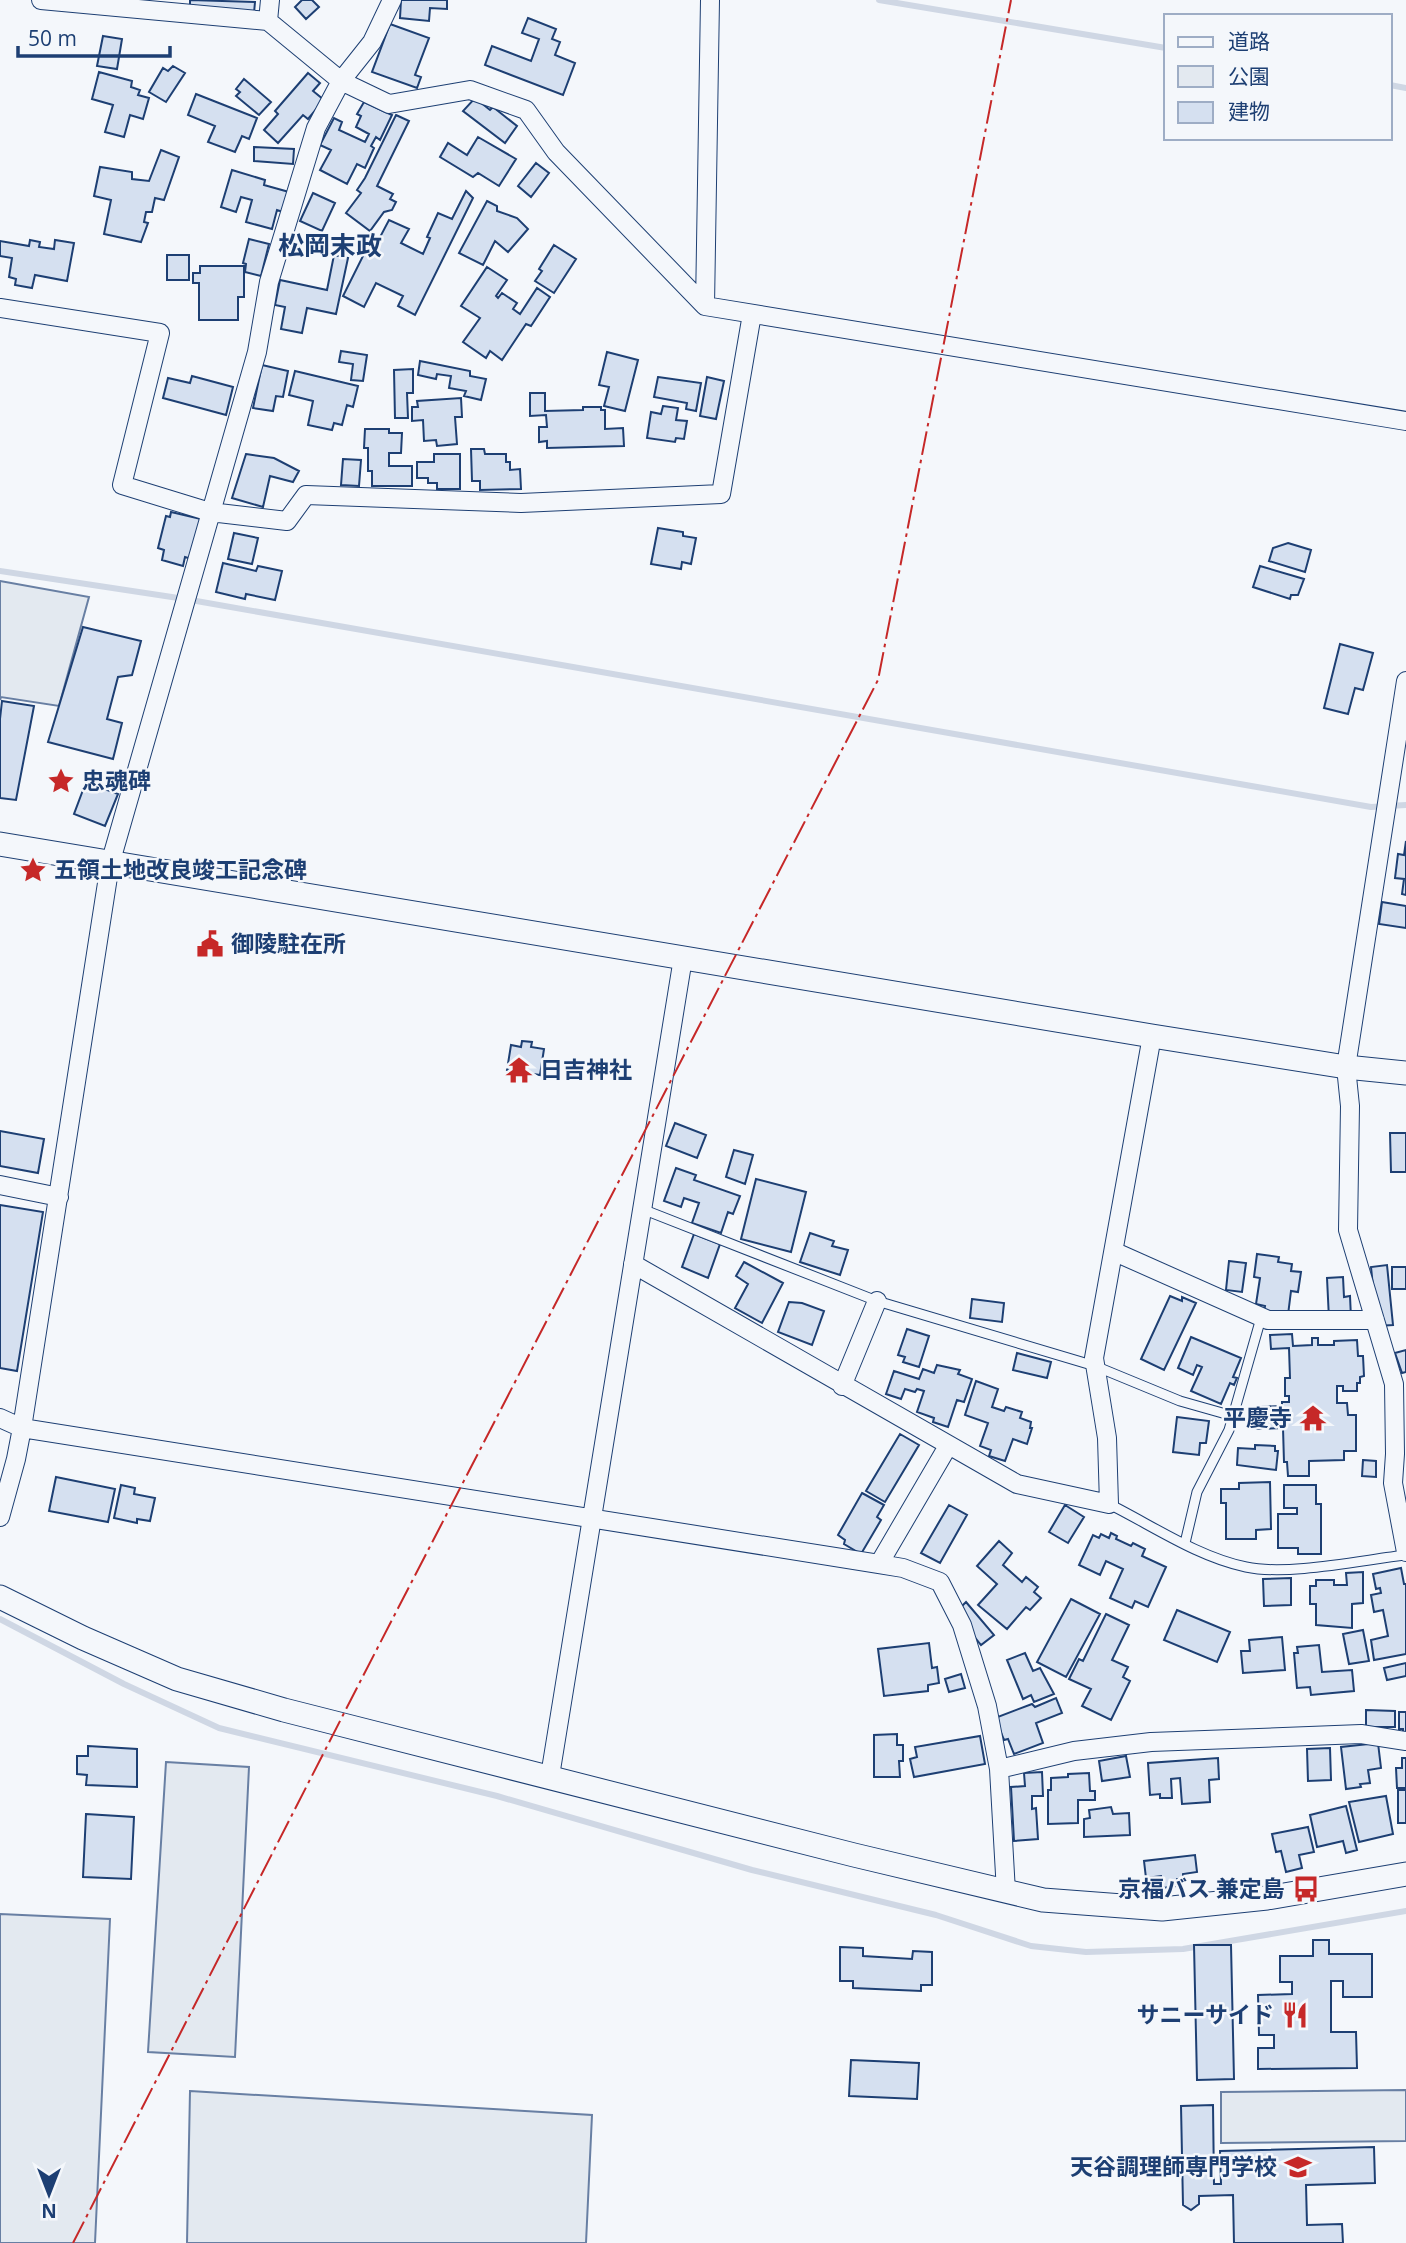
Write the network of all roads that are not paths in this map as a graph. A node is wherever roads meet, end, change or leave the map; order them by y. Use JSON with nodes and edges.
{"nodes":[{"id":1,"x":41,"y":0,"type":"edge"},
{"id":2,"x":270,"y":0,"type":"edge"},
{"id":3,"x":392,"y":0,"type":"edge"},
{"id":4,"x":710,"y":0,"type":"edge"},
{"id":5,"x":145,"y":5,"type":"edge"},
{"id":6,"x":268,"y":21,"type":"junction"},
{"id":7,"x":341,"y":81,"type":"junction"},
{"id":8,"x":705,"y":306,"type":"junction"},
{"id":9,"x":0,"y":308,"type":"edge"},
{"id":10,"x":752,"y":314,"type":"junction"},
{"id":11,"x":1406,"y":421,"type":"edge"},
{"id":12,"x":210,"y":512,"type":"junction"},
{"id":13,"x":1406,"y":681,"type":"edge"},
{"id":14,"x":0,"y":844,"type":"edge"},
{"id":15,"x":110,"y":864,"type":"junction"},
{"id":16,"x":683,"y":958,"type":"junction"},
{"id":17,"x":1152,"y":1036,"type":"junction"},
{"id":18,"x":1346,"y":1067,"type":"junction"},
{"id":19,"x":1406,"y":1073,"type":"edge"},
{"id":20,"x":0,"y":1185,"type":"edge"},
{"id":21,"x":59,"y":1197,"type":"junction"},
{"id":22,"x":642,"y":1209,"type":"junction"},
{"id":23,"x":1115,"y":1252,"type":"junction"},
{"id":24,"x":633,"y":1264,"type":"junction"},
{"id":25,"x":877,"y":1300,"type":"junction"},
{"id":26,"x":1261,"y":1318,"type":"junction"},
{"id":27,"x":1375,"y":1320,"type":"junction"},
{"id":28,"x":1095,"y":1366,"type":"junction"},
{"id":29,"x":842,"y":1385,"type":"junction"},
{"id":30,"x":1233,"y":1416,"type":"junction"},
{"id":31,"x":0,"y":1418,"type":"edge"},
{"id":32,"x":22,"y":1428,"type":"junction"},
{"id":33,"x":948,"y":1447,"type":"junction"},
{"id":34,"x":1110,"y":1504,"type":"junction"},
{"id":35,"x":0,"y":1517,"type":"edge"},
{"id":36,"x":592,"y":1518,"type":"junction"},
{"id":37,"x":1185,"y":1543,"type":"junction"},
{"id":38,"x":1406,"y":1553,"type":"edge"},
{"id":39,"x":879,"y":1564,"type":"junction"},
{"id":40,"x":0,"y":1597,"type":"edge"},
{"id":41,"x":1406,"y":1741,"type":"edge"},
{"id":42,"x":999,"y":1769,"type":"junction"},
{"id":43,"x":550,"y":1776,"type":"junction"},
{"id":44,"x":1406,"y":1874,"type":"edge"},
{"id":45,"x":1006,"y":1892,"type":"junction"}],
"edges":[{"from":1,"to":5,"type":"street"},
{"from":2,"to":6,"type":"street"},
{"from":3,"to":7,"type":"street"},
{"from":4,"to":8,"type":"street"},
{"from":5,"to":6,"type":"street"},
{"from":6,"to":7,"type":"street"},
{"from":7,"to":8,"type":"street"},
{"from":7,"to":12,"type":"street"},
{"from":8,"to":10,"type":"street"},
{"from":9,"to":12,"type":"street"},
{"from":10,"to":11,"type":"street"},
{"from":10,"to":12,"type":"street"},
{"from":12,"to":15,"type":"street"},
{"from":13,"to":18,"type":"street"},
{"from":14,"to":15,"type":"street"},
{"from":15,"to":16,"type":"street"},
{"from":15,"to":21,"type":"street"},
{"from":16,"to":17,"type":"street"},
{"from":16,"to":22,"type":"street"},
{"from":17,"to":18,"type":"street"},
{"from":17,"to":23,"type":"street"},
{"from":18,"to":19,"type":"street"},
{"from":18,"to":27,"type":"street"},
{"from":20,"to":21,"type":"street"},
{"from":21,"to":32,"type":"street"},
{"from":22,"to":24,"type":"street"},
{"from":22,"to":25,"type":"lane"},
{"from":23,"to":26,"type":"street"},
{"from":23,"to":28,"type":"street"},
{"from":24,"to":29,"type":"street"},
{"from":24,"to":36,"type":"street"},
{"from":25,"to":28,"type":"lane"},
{"from":25,"to":29,"type":"street"},
{"from":26,"to":27,"type":"street"},
{"from":26,"to":30,"type":"lane"},
{"from":27,"to":38,"type":"street"},
{"from":28,"to":30,"type":"lane"},
{"from":28,"to":34,"type":"street"},
{"from":29,"to":33,"type":"street"},
{"from":30,"to":37,"type":"lane"},
{"from":31,"to":32,"type":"street"},
{"from":32,"to":35,"type":"street"},
{"from":32,"to":36,"type":"street"},
{"from":33,"to":34,"type":"street"},
{"from":33,"to":39,"type":"street"},
{"from":34,"to":37,"type":"lane"},
{"from":36,"to":39,"type":"street"},
{"from":36,"to":43,"type":"street"},
{"from":37,"to":38,"type":"lane"},
{"from":39,"to":42,"type":"street"},
{"from":40,"to":43,"type":"street"},
{"from":41,"to":42,"type":"street"},
{"from":42,"to":45,"type":"street"},
{"from":43,"to":45,"type":"street"},
{"from":44,"to":45,"type":"street"}]}
